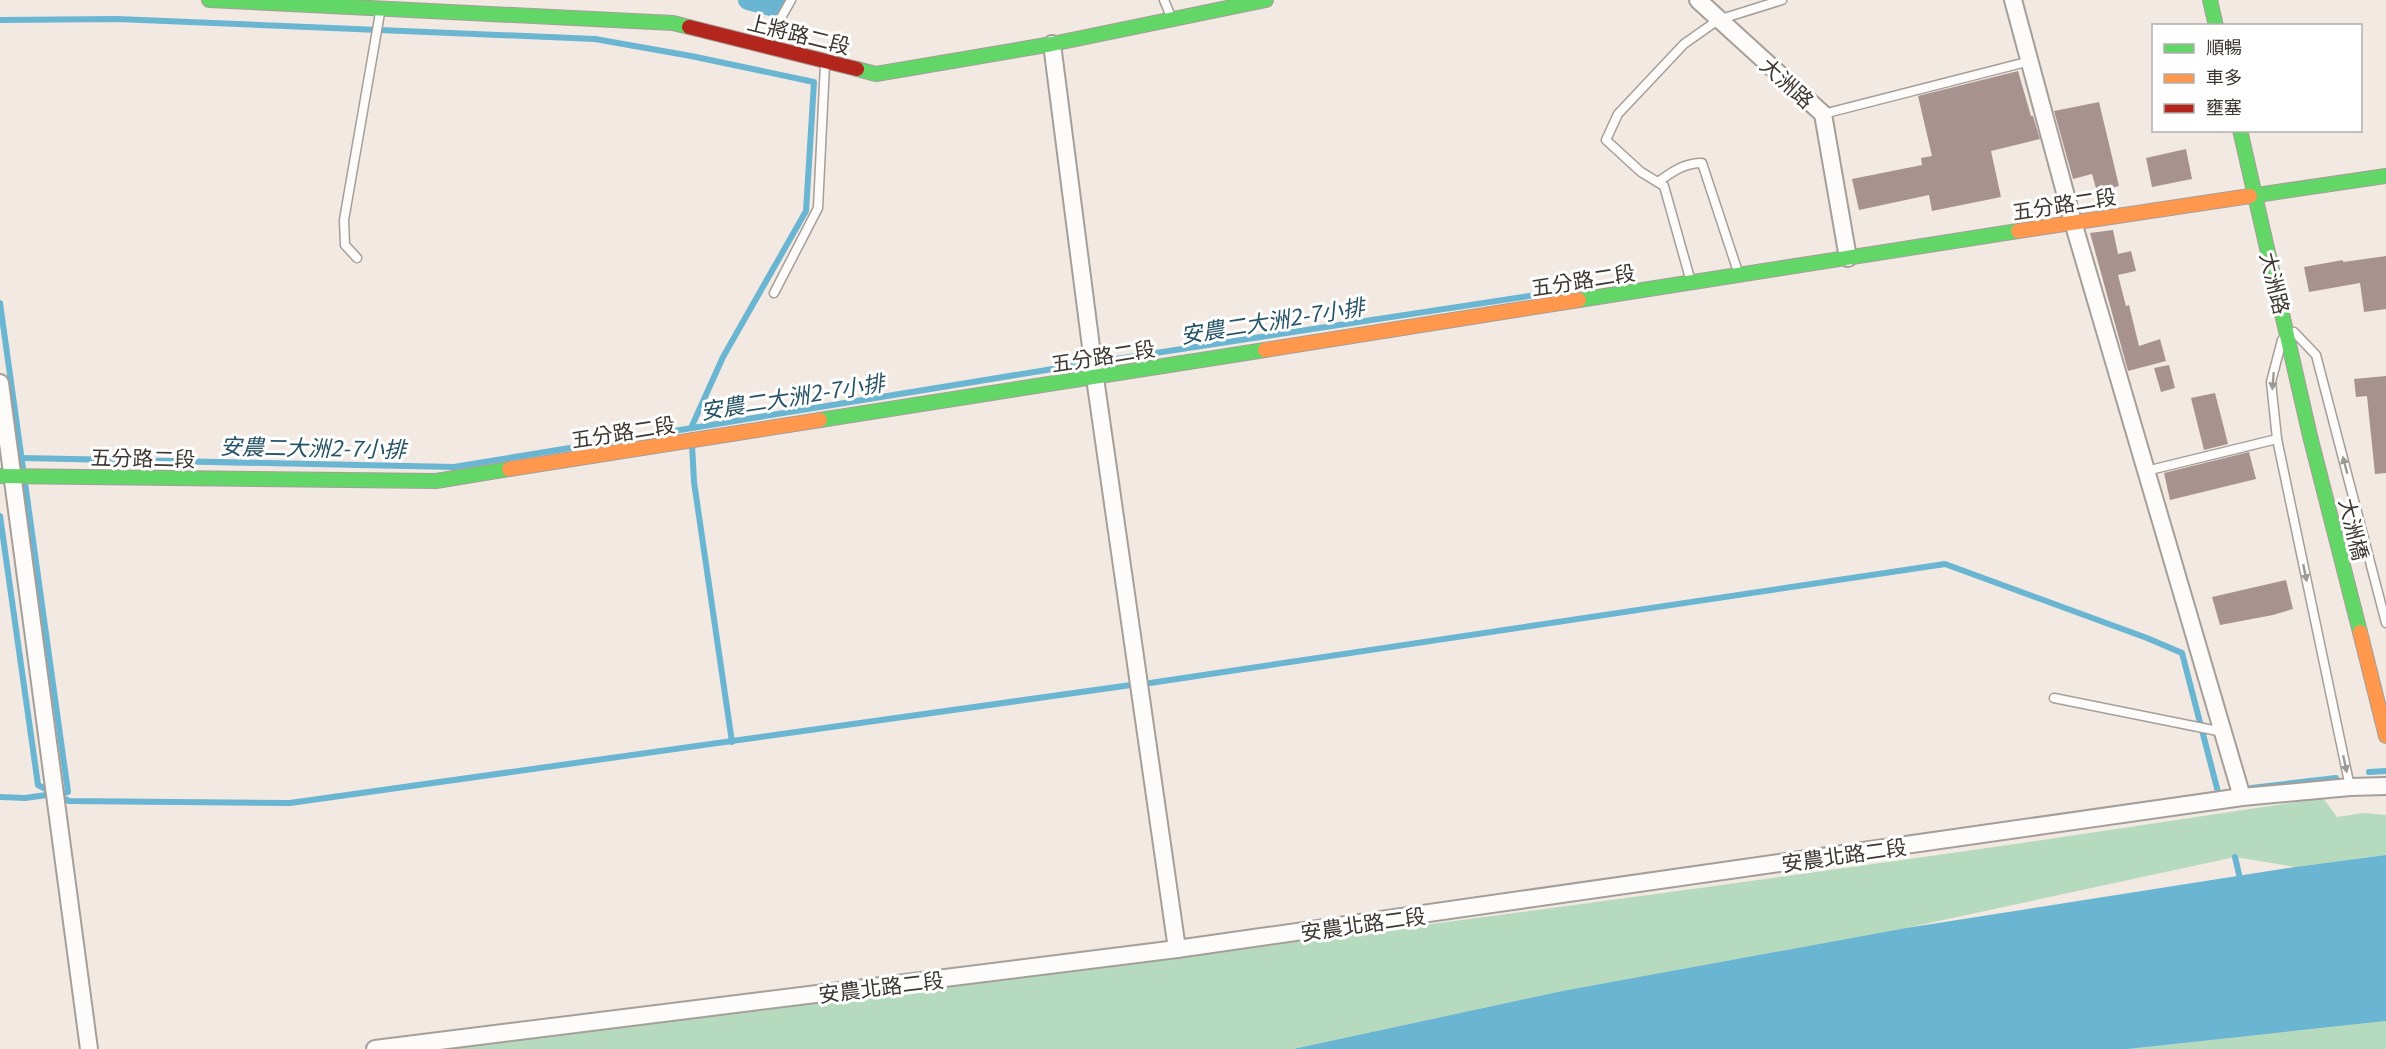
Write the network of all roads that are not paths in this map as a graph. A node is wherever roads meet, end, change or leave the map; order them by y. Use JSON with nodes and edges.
{"nodes":[{"id":1,"x":209,"y":0,"type":"edge"},
{"id":2,"x":791,"y":0,"type":"edge"},
{"id":3,"x":1164,"y":0,"type":"edge"},
{"id":4,"x":1266,"y":0,"type":"edge"},
{"id":5,"x":1698,"y":0,"type":"edge"},
{"id":6,"x":1782,"y":0,"type":"edge"},
{"id":7,"x":2013,"y":0,"type":"edge"},
{"id":8,"x":2210,"y":0,"type":"edge"},
{"id":9,"x":381,"y":7,"type":"junction"},
{"id":10,"x":1718,"y":20,"type":"junction"},
{"id":11,"x":1173,"y":21,"type":"junction"},
{"id":12,"x":2216,"y":24,"type":"edge"},
{"id":13,"x":1052,"y":44,"type":"junction"},
{"id":14,"x":765,"y":46,"type":"junction"},
{"id":15,"x":825,"y":61,"type":"junction"},
{"id":16,"x":2030,"y":61,"type":"junction"},
{"id":17,"x":1823,"y":114,"type":"junction"},
{"id":18,"x":2240,"y":132,"type":"edge"},
{"id":19,"x":2386,"y":176,"type":"edge"},
{"id":20,"x":1658,"y":182,"type":"junction"},
{"id":21,"x":2255,"y":197,"type":"junction"},
{"id":22,"x":2073,"y":222,"type":"junction"},
{"id":23,"x":357,"y":258,"type":"dead end"},
{"id":24,"x":1848,"y":258,"type":"junction"},
{"id":25,"x":1739,"y":276,"type":"junction"},
{"id":26,"x":1691,"y":283,"type":"junction"},
{"id":27,"x":774,"y":292,"type":"dead end"},
{"id":28,"x":2286,"y":325,"type":"junction"},
{"id":29,"x":1095,"y":378,"type":"junction"},
{"id":30,"x":0,"y":383,"type":"edge"},
{"id":31,"x":2310,"y":436,"type":"joint"},
{"id":32,"x":2277,"y":439,"type":"junction"},
{"id":33,"x":2146,"y":471,"type":"junction"},
{"id":34,"x":6,"y":476,"type":"edge"},
{"id":35,"x":2386,"y":623,"type":"edge"},
{"id":36,"x":2054,"y":698,"type":"dead end"},
{"id":37,"x":2223,"y":732,"type":"junction"},
{"id":38,"x":2386,"y":736,"type":"edge"},
{"id":39,"x":2386,"y":786,"type":"edge"},
{"id":40,"x":2350,"y":787,"type":"junction"},
{"id":41,"x":2242,"y":797,"type":"junction"},
{"id":42,"x":1177,"y":949,"type":"junction"},
{"id":43,"x":89,"y":1049,"type":"edge"},
{"id":44,"x":375,"y":1049,"type":"edge"}],
"edges":[{"from":1,"to":9,"type":"street","name":"上將路二段"},
{"from":2,"to":14,"type":"lane"},
{"from":3,"to":11,"type":"lane"},
{"from":4,"to":11,"type":"street","name":"上將路二段"},
{"from":5,"to":10,"type":"street","name":"大洲路"},
{"from":6,"to":10,"type":"lane"},
{"from":7,"to":16,"type":"street"},
{"from":8,"to":12,"type":"street"},
{"from":9,"to":14,"type":"street","name":"上將路二段"},
{"from":9,"to":23,"type":"lane"},
{"from":10,"to":17,"type":"street","name":"大洲路"},
{"from":10,"to":20,"type":"lane"},
{"from":11,"to":13,"type":"street","name":"上將路二段"},
{"from":13,"to":15,"type":"street","name":"上將路二段"},
{"from":13,"to":29,"type":"street"},
{"from":14,"to":15,"type":"street","name":"上將路二段"},
{"from":15,"to":27,"type":"lane"},
{"from":16,"to":17,"type":"lane"},
{"from":16,"to":22,"type":"street"},
{"from":17,"to":24,"type":"street","name":"大洲路"},
{"from":18,"to":21,"type":"street","name":"大洲路"},
{"from":19,"to":21,"type":"street","name":"五分路二段"},
{"from":20,"to":25,"type":"lane"},
{"from":20,"to":26,"type":"lane"},
{"from":21,"to":22,"type":"street","name":"五分路二段"},
{"from":21,"to":28,"type":"street","name":"大洲路"},
{"from":22,"to":24,"type":"street","name":"五分路二段"},
{"from":22,"to":33,"type":"street"},
{"from":24,"to":25,"type":"street","name":"五分路二段"},
{"from":25,"to":26,"type":"street","name":"五分路二段"},
{"from":26,"to":29,"type":"street","name":"五分路二段"},
{"from":28,"to":31,"type":"street","name":"大洲路"},
{"from":28,"to":32,"type":"lane","one_way":true},
{"from":35,"to":28,"type":"lane","one_way":true},
{"from":29,"to":34,"type":"street","name":"五分路二段"},
{"from":29,"to":42,"type":"street"},
{"from":30,"to":34,"type":"street"},
{"from":31,"to":38,"type":"street","name":"大洲橋"},
{"from":32,"to":33,"type":"lane"},
{"from":32,"to":40,"type":"lane","one_way":true},
{"from":33,"to":37,"type":"street"},
{"from":34,"to":43,"type":"street"},
{"from":36,"to":37,"type":"lane"},
{"from":37,"to":41,"type":"street"},
{"from":39,"to":40,"type":"street","name":"安農北路二段"},
{"from":40,"to":41,"type":"street","name":"安農北路二段"},
{"from":41,"to":42,"type":"street","name":"安農北路二段"},
{"from":42,"to":44,"type":"street","name":"安農北路二段"}]}
